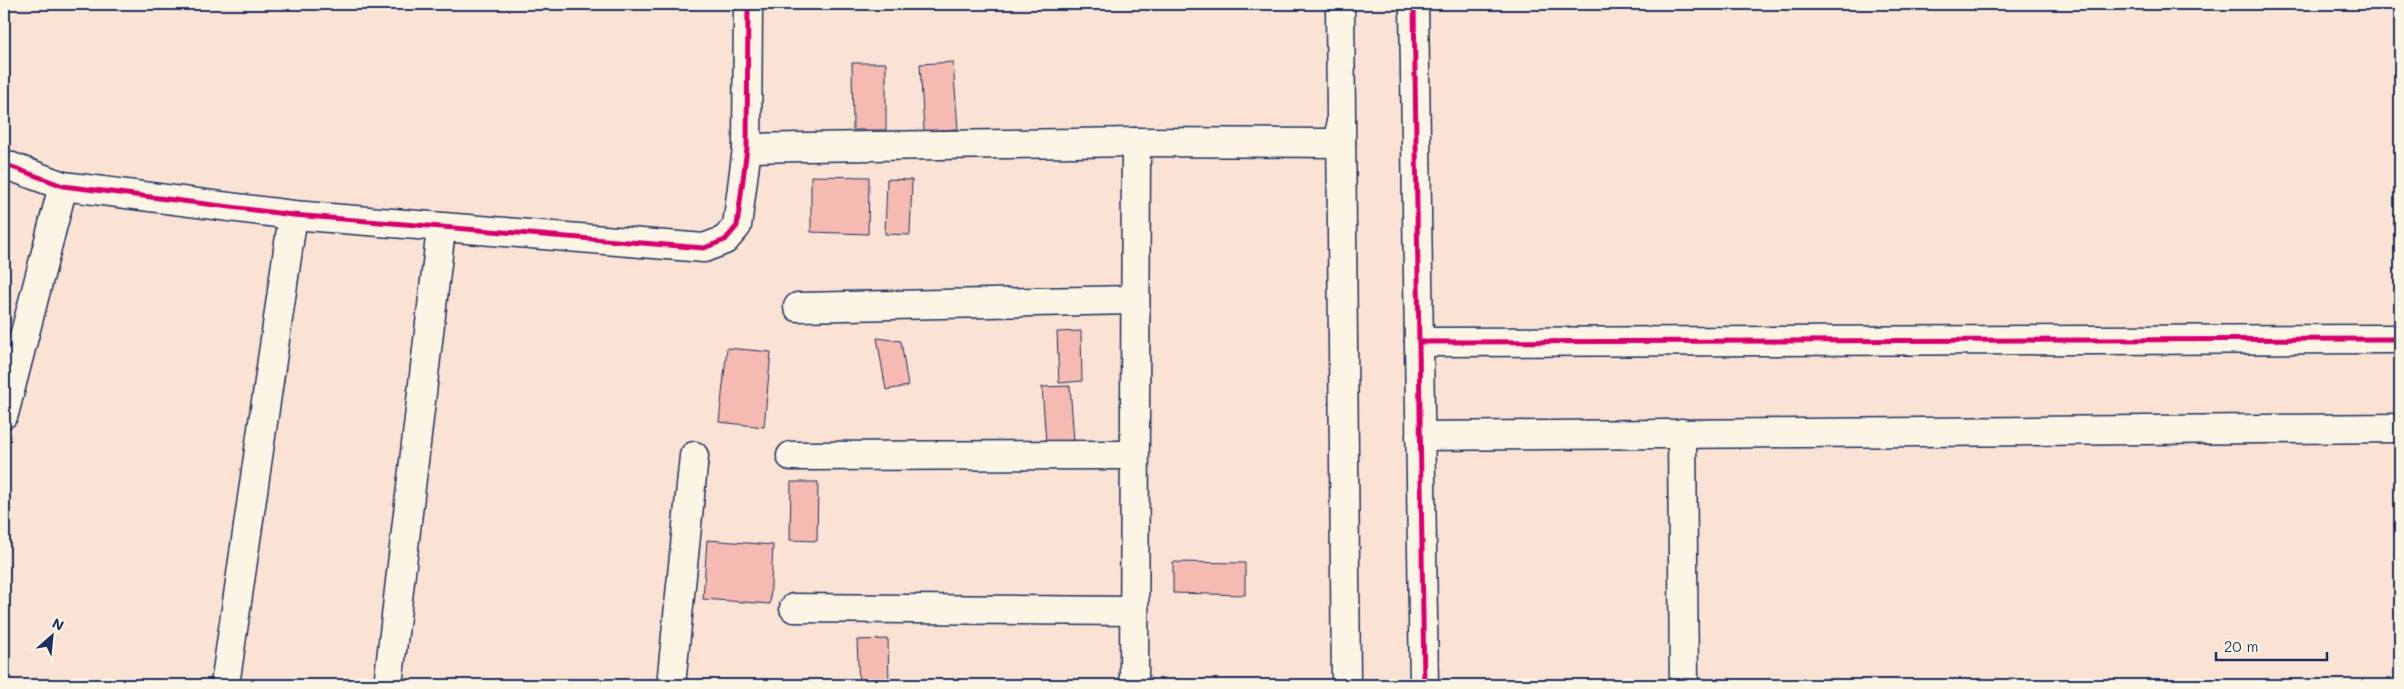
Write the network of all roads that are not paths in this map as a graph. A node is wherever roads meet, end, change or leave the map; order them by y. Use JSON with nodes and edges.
{"nodes":[{"id":1,"x":748,"y":4,"type":"edge"},
{"id":2,"x":1340,"y":4,"type":"edge"},
{"id":3,"x":1414,"y":4,"type":"edge"},
{"id":4,"x":1136,"y":142,"type":"junction"},
{"id":5,"x":1342,"y":143,"type":"junction"},
{"id":6,"x":747,"y":148,"type":"junction"},
{"id":7,"x":4,"y":164,"type":"edge"},
{"id":8,"x":63,"y":186,"type":"junction"},
{"id":9,"x":293,"y":215,"type":"junction"},
{"id":10,"x":441,"y":229,"type":"junction"},
{"id":11,"x":1135,"y":300,"type":"junction"},
{"id":12,"x":798,"y":307,"type":"dead end"},
{"id":13,"x":2400,"y":339,"type":"edge"},
{"id":14,"x":1419,"y":342,"type":"junction"},
{"id":15,"x":4,"y":414,"type":"edge"},
{"id":16,"x":2400,"y":428,"type":"edge"},
{"id":17,"x":1682,"y":434,"type":"junction"},
{"id":18,"x":1420,"y":436,"type":"junction"},
{"id":19,"x":1134,"y":455,"type":"junction"},
{"id":20,"x":694,"y":456,"type":"dead end"},
{"id":21,"x":791,"y":456,"type":"dead end"},
{"id":22,"x":794,"y":608,"type":"dead end"},
{"id":23,"x":1133,"y":611,"type":"junction"},
{"id":24,"x":225,"y":685,"type":"edge"},
{"id":25,"x":388,"y":685,"type":"edge"},
{"id":26,"x":671,"y":685,"type":"edge"},
{"id":27,"x":1134,"y":685,"type":"edge"},
{"id":28,"x":1346,"y":685,"type":"edge"},
{"id":29,"x":1424,"y":685,"type":"edge"},
{"id":30,"x":1684,"y":685,"type":"edge"}],
"edges":[{"from":1,"to":6,"type":"street"},
{"from":2,"to":5,"type":"street"},
{"from":3,"to":14,"type":"street"},
{"from":4,"to":5,"type":"street"},
{"from":4,"to":6,"type":"street"},
{"from":4,"to":11,"type":"street"},
{"from":5,"to":28,"type":"street"},
{"from":6,"to":10,"type":"street"},
{"from":7,"to":8,"type":"street"},
{"from":8,"to":9,"type":"street"},
{"from":8,"to":15,"type":"street"},
{"from":9,"to":10,"type":"street"},
{"from":9,"to":24,"type":"street"},
{"from":10,"to":25,"type":"street"},
{"from":11,"to":12,"type":"street"},
{"from":11,"to":19,"type":"street"},
{"from":13,"to":14,"type":"street"},
{"from":14,"to":18,"type":"street"},
{"from":16,"to":17,"type":"street"},
{"from":17,"to":18,"type":"street"},
{"from":17,"to":30,"type":"street"},
{"from":18,"to":29,"type":"street"},
{"from":19,"to":21,"type":"street"},
{"from":19,"to":23,"type":"street"},
{"from":20,"to":26,"type":"street"},
{"from":22,"to":23,"type":"street"},
{"from":23,"to":27,"type":"street"}]}
